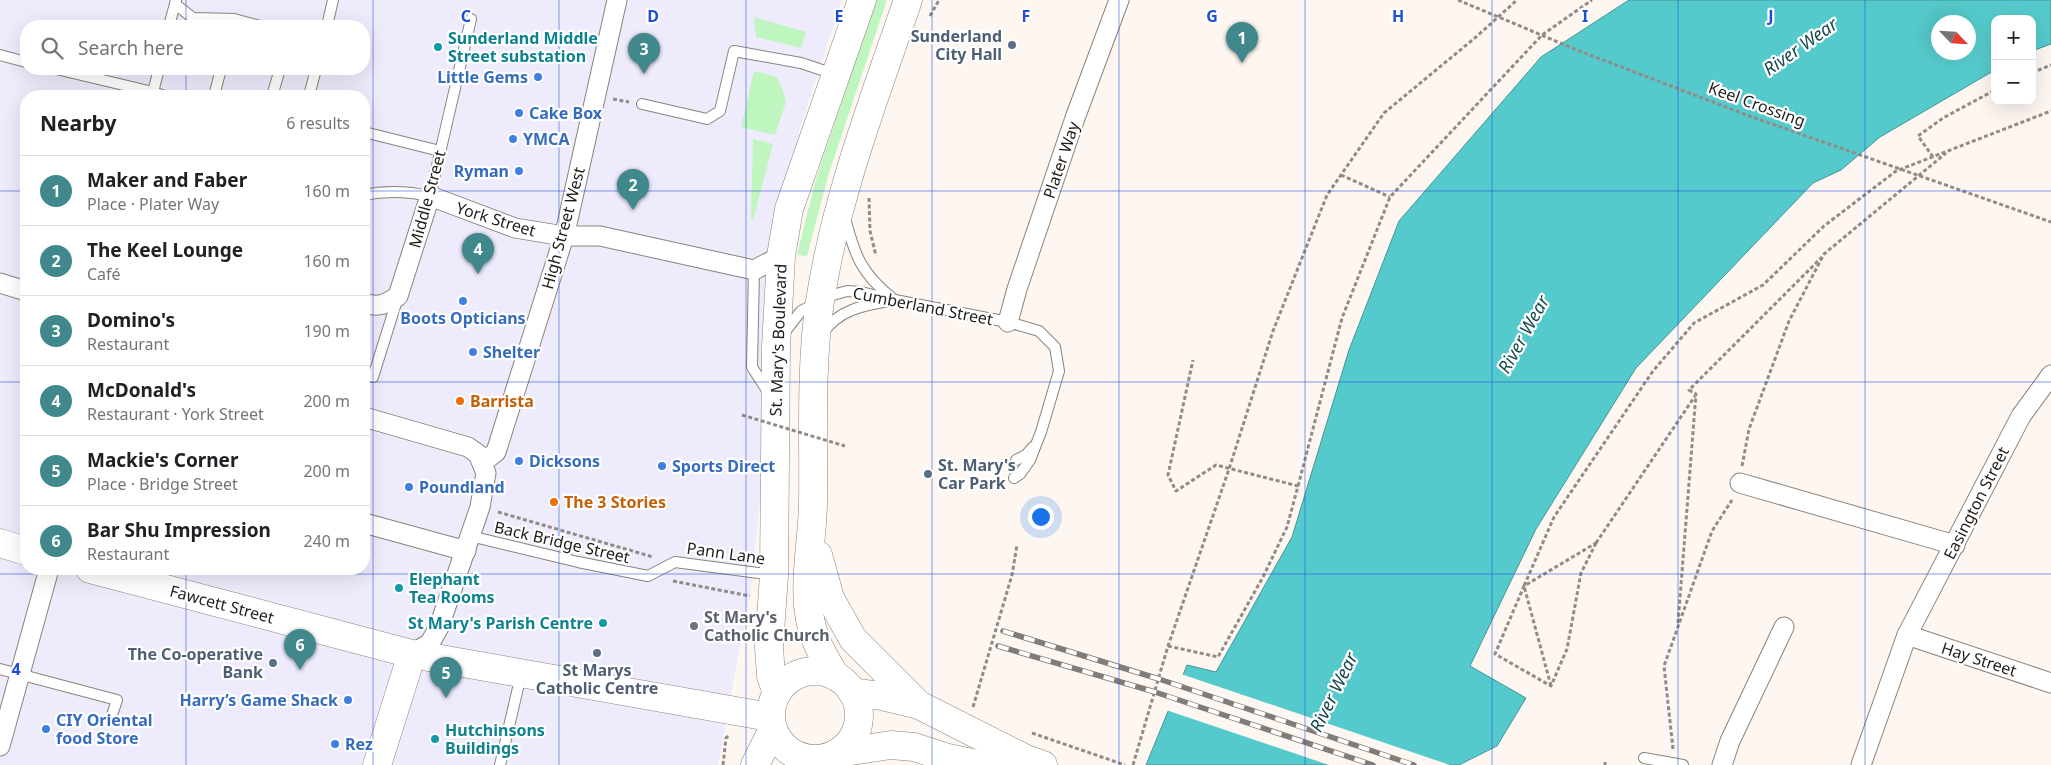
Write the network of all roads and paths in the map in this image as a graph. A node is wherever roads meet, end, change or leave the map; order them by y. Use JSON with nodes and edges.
{"nodes":[{"id":1,"x":333,"y":0,"type":"edge"},
{"id":2,"x":617,"y":0,"type":"edge"},
{"id":3,"x":862,"y":0,"type":"edge"},
{"id":4,"x":908,"y":0,"type":"edge"},
{"id":5,"x":1119,"y":0,"type":"edge"},
{"id":6,"x":1458,"y":0,"type":"edge"},
{"id":7,"x":1518,"y":0,"type":"edge"},
{"id":8,"x":1592,"y":0,"type":"edge"},
{"id":9,"x":175,"y":2,"type":"edge"},
{"id":10,"x":471,"y":18,"type":"dead end"},
{"id":11,"x":170,"y":20,"type":"edge"},
{"id":12,"x":213,"y":20,"type":"edge"},
{"id":13,"x":328,"y":20,"type":"edge"},
{"id":14,"x":0,"y":56,"type":"edge"},
{"id":15,"x":20,"y":61,"type":"edge"},
{"id":16,"x":2051,"y":65,"type":"edge"},
{"id":17,"x":2036,"y":71,"type":"edge"},
{"id":18,"x":836,"y":74,"type":"junction"},
{"id":19,"x":81,"y":75,"type":"edge"},
{"id":20,"x":157,"y":75,"type":"edge"},
{"id":21,"x":219,"y":75,"type":"edge"},
{"id":22,"x":278,"y":75,"type":"edge"},
{"id":23,"x":315,"y":75,"type":"edge"},
{"id":24,"x":145,"y":90,"type":"edge"},
{"id":25,"x":154,"y":90,"type":"edge"},
{"id":26,"x":216,"y":90,"type":"edge"},
{"id":27,"x":274,"y":90,"type":"edge"},
{"id":28,"x":311,"y":90,"type":"edge"},
{"id":29,"x":1991,"y":92,"type":"edge"},
{"id":30,"x":595,"y":95,"type":"junction"},
{"id":31,"x":642,"y":104,"type":"joint"},
{"id":32,"x":2051,"y":111,"type":"edge"},
{"id":33,"x":370,"y":134,"type":"edge"},
{"id":34,"x":440,"y":151,"type":"junction"},
{"id":35,"x":1948,"y":151,"type":"junction"},
{"id":36,"x":1933,"y":157,"type":"junction"},
{"id":37,"x":1341,"y":175,"type":"junction"},
{"id":38,"x":370,"y":194,"type":"edge"},
{"id":39,"x":430,"y":196,"type":"junction"},
{"id":40,"x":1390,"y":197,"type":"junction"},
{"id":41,"x":840,"y":202,"type":"junction"},
{"id":42,"x":2051,"y":222,"type":"edge"},
{"id":43,"x":564,"y":236,"type":"junction"},
{"id":44,"x":1824,"y":254,"type":"junction"},
{"id":45,"x":781,"y":256,"type":"junction"},
{"id":46,"x":754,"y":270,"type":"junction"},
{"id":47,"x":0,"y":283,"type":"edge"},
{"id":48,"x":20,"y":289,"type":"edge"},
{"id":49,"x":398,"y":296,"type":"junction"},
{"id":50,"x":820,"y":300,"type":"junction"},
{"id":51,"x":895,"y":300,"type":"junction"},
{"id":52,"x":370,"y":305,"type":"edge"},
{"id":53,"x":1008,"y":322,"type":"junction"},
{"id":54,"x":776,"y":347,"type":"junction"},
{"id":55,"x":815,"y":347,"type":"junction"},
{"id":56,"x":1193,"y":360,"type":"dead end"},
{"id":57,"x":2051,"y":375,"type":"edge"},
{"id":58,"x":373,"y":376,"type":"dead end"},
{"id":59,"x":1696,"y":394,"type":"junction"},
{"id":60,"x":776,"y":403,"type":"junction"},
{"id":61,"x":742,"y":414,"type":"dead end"},
{"id":62,"x":370,"y":419,"type":"edge"},
{"id":63,"x":1042,"y":430,"type":"junction"},
{"id":64,"x":845,"y":446,"type":"dead end"},
{"id":65,"x":489,"y":457,"type":"junction"},
{"id":66,"x":1016,"y":460,"type":"dead end"},
{"id":67,"x":1230,"y":469,"type":"junction"},
{"id":68,"x":1014,"y":478,"type":"dead end"},
{"id":69,"x":1740,"y":483,"type":"junction"},
{"id":70,"x":1298,"y":486,"type":"junction"},
{"id":71,"x":496,"y":512,"type":"dead end"},
{"id":72,"x":370,"y":524,"type":"edge"},
{"id":73,"x":813,"y":533,"type":"junction"},
{"id":74,"x":468,"y":543,"type":"junction"},
{"id":75,"x":1596,"y":543,"type":"junction"},
{"id":76,"x":0,"y":544,"type":"edge"},
{"id":77,"x":1017,"y":545,"type":"dead end"},
{"id":78,"x":1955,"y":545,"type":"junction"},
{"id":79,"x":20,"y":549,"type":"edge"},
{"id":80,"x":664,"y":568,"type":"junction"},
{"id":81,"x":47,"y":575,"type":"edge"},
{"id":82,"x":113,"y":575,"type":"edge"},
{"id":83,"x":774,"y":575,"type":"junction"},
{"id":84,"x":648,"y":576,"type":"joint"},
{"id":85,"x":1524,"y":586,"type":"junction"},
{"id":86,"x":750,"y":604,"type":"dead end"},
{"id":87,"x":1784,"y":627,"type":"dead end"},
{"id":88,"x":1678,"y":628,"type":"junction"},
{"id":89,"x":1907,"y":636,"type":"junction"},
{"id":90,"x":1168,"y":646,"type":"junction"},
{"id":91,"x":412,"y":654,"type":"junction"},
{"id":92,"x":0,"y":669,"type":"edge"},
{"id":93,"x":20,"y":674,"type":"junction"},
{"id":94,"x":521,"y":674,"type":"junction"},
{"id":95,"x":2051,"y":682,"type":"edge"},
{"id":96,"x":844,"y":684,"type":"junction"},
{"id":97,"x":1551,"y":686,"type":"junction"},
{"id":98,"x":920,"y":706,"type":"junction"},
{"id":99,"x":972,"y":710,"type":"dead end"},
{"id":100,"x":773,"y":713,"type":"junction"},
{"id":101,"x":111,"y":718,"type":"dead end"},
{"id":102,"x":726,"y":738,"type":"dead end"},
{"id":103,"x":1061,"y":744,"type":"dead end"},
{"id":104,"x":0,"y":746,"type":"edge"},
{"id":105,"x":831,"y":758,"type":"edge"},
{"id":106,"x":948,"y":758,"type":"junction"},
{"id":107,"x":1644,"y":758,"type":"dead end"},
{"id":108,"x":1034,"y":762,"type":"edge"},
{"id":109,"x":976,"y":764,"type":"edge"},
{"id":110,"x":1679,"y":764,"type":"edge"},
{"id":111,"x":377,"y":765,"type":"edge"},
{"id":112,"x":500,"y":765,"type":"edge"},
{"id":113,"x":723,"y":765,"type":"edge"},
{"id":114,"x":755,"y":765,"type":"edge"},
{"id":115,"x":919,"y":765,"type":"edge"},
{"id":116,"x":1126,"y":765,"type":"edge"},
{"id":117,"x":1133,"y":765,"type":"edge"},
{"id":118,"x":1722,"y":765,"type":"edge"},
{"id":119,"x":1861,"y":765,"type":"edge"}],
"edges":[{"from":1,"to":13,"type":"lane"},
{"from":2,"to":30,"type":"street","name":"High Street West"},
{"from":3,"to":18,"type":"main road","name":"St. Mary's Boulevard"},
{"from":4,"to":41,"type":"main road"},
{"from":5,"to":53,"type":"street","name":"Plater Way"},
{"from":6,"to":42,"type":"path","name":"Keel Crossing","bridge":true},
{"from":7,"to":37,"type":"path"},
{"from":8,"to":40,"type":"path"},
{"from":9,"to":11,"type":"lane"},
{"from":9,"to":12,"type":"lane"},
{"from":10,"to":34,"type":"lane","name":"Middle Street"},
{"from":14,"to":15,"type":"lane"},
{"from":16,"to":17,"type":"path"},
{"from":18,"to":31,"type":"lane"},
{"from":18,"to":45,"type":"main road","name":"St. Mary's Boulevard"},
{"from":19,"to":24,"type":"lane"},
{"from":20,"to":25,"type":"lane"},
{"from":21,"to":26,"type":"lane"},
{"from":22,"to":27,"type":"lane"},
{"from":23,"to":28,"type":"lane"},
{"from":29,"to":36,"type":"path"},
{"from":30,"to":31,"type":"path"},
{"from":30,"to":43,"type":"street","name":"High Street West"},
{"from":32,"to":35,"type":"path"},
{"from":33,"to":34,"type":"lane"},
{"from":34,"to":39,"type":"lane","name":"Middle Street"},
{"from":35,"to":36,"type":"path"},
{"from":35,"to":44,"type":"path"},
{"from":36,"to":85,"type":"path"},
{"from":37,"to":40,"type":"path"},
{"from":37,"to":67,"type":"path"},
{"from":38,"to":39,"type":"lane"},
{"from":39,"to":43,"type":"street","name":"York Street"},
{"from":39,"to":49,"type":"street","name":"Middle Street"},
{"from":40,"to":70,"type":"path"},
{"from":41,"to":50,"type":"main road"},
{"from":41,"to":51,"type":"lane"},
{"from":43,"to":46,"type":"street"},
{"from":43,"to":65,"type":"street","name":"High Street West"},
{"from":44,"to":59,"type":"path"},
{"from":44,"to":69,"type":"path"},
{"from":45,"to":46,"type":"street"},
{"from":45,"to":54,"type":"main road","name":"St. Mary's Boulevard"},
{"from":46,"to":60,"type":"lane"},
{"from":47,"to":48,"type":"street"},
{"from":49,"to":52,"type":"street"},
{"from":49,"to":58,"type":"lane","name":"Middle Street"},
{"from":50,"to":51,"type":"lane","name":"Cumberland Street"},
{"from":50,"to":54,"type":"lane","name":"Cumberland Street"},
{"from":50,"to":55,"type":"main road"},
{"from":51,"to":53,"type":"lane","name":"Cumberland Street"},
{"from":51,"to":55,"type":"lane"},
{"from":53,"to":63,"type":"lane","name":"Cumberland Street"},
{"from":54,"to":60,"type":"main road","name":"St. Mary's Boulevard"},
{"from":55,"to":73,"type":"main road"},
{"from":56,"to":67,"type":"path"},
{"from":57,"to":78,"type":"street","name":"Easington Street"},
{"from":59,"to":75,"type":"path"},
{"from":59,"to":88,"type":"path"},
{"from":60,"to":83,"type":"main road","name":"St. Mary's Boulevard"},
{"from":61,"to":64,"type":"path","bridge":true},
{"from":62,"to":65,"type":"street"},
{"from":63,"to":66,"type":"lane"},
{"from":63,"to":68,"type":"lane"},
{"from":65,"to":74,"type":"street","name":"High Street West"},
{"from":67,"to":70,"type":"path"},
{"from":67,"to":90,"type":"path"},
{"from":69,"to":78,"type":"street"},
{"from":69,"to":88,"type":"path"},
{"from":70,"to":90,"type":"path"},
{"from":71,"to":80,"type":"path"},
{"from":72,"to":74,"type":"street"},
{"from":73,"to":96,"type":"main road"},
{"from":73,"to":98,"type":"main road"},
{"from":74,"to":84,"type":"lane","name":"Back Bridge Street"},
{"from":74,"to":91,"type":"street","name":"High Street West"},
{"from":75,"to":85,"type":"path"},
{"from":75,"to":97,"type":"path"},
{"from":76,"to":79,"type":"main road"},
{"from":77,"to":99,"type":"path"},
{"from":78,"to":89,"type":"street","name":"Easington Street"},
{"from":80,"to":83,"type":"lane","name":"Pann Lane"},
{"from":80,"to":84,"type":"lane","name":"Pann Lane"},
{"from":80,"to":86,"type":"path"},
{"from":81,"to":93,"type":"street"},
{"from":82,"to":91,"type":"main road","name":"Fawcett Street"},
{"from":83,"to":100,"type":"main road","name":"St. Mary's Boulevard"},
{"from":85,"to":97,"type":"path"},
{"from":85,"to":97,"type":"path"},
{"from":87,"to":118,"type":"street"},
{"from":88,"to":110,"type":"path"},
{"from":89,"to":95,"type":"street","name":"Hay Street"},
{"from":89,"to":119,"type":"street","name":"Easington Street"},
{"from":90,"to":117,"type":"path"},
{"from":91,"to":94,"type":"main road","name":"Fawcett Street"},
{"from":91,"to":111,"type":"main road"},
{"from":92,"to":93,"type":"lane"},
{"from":93,"to":101,"type":"lane"},
{"from":93,"to":104,"type":"street"},
{"from":94,"to":100,"type":"main road","name":"Fawcett Street"},
{"from":94,"to":112,"type":"lane"},
{"from":96,"to":98,"type":"main road"},
{"from":96,"to":100,"type":"main road"},
{"from":96,"to":105,"type":"main road"},
{"from":98,"to":108,"type":"main road"},
{"from":100,"to":105,"type":"main road"},
{"from":100,"to":114,"type":"main road"},
{"from":102,"to":113,"type":"path"},
{"from":103,"to":116,"type":"path"},
{"from":105,"to":106,"type":"main road"},
{"from":106,"to":109,"type":"main road"},
{"from":106,"to":115,"type":"main road"},
{"from":107,"to":110,"type":"lane"},
{"from":108,"to":109,"type":"main road"}]}
